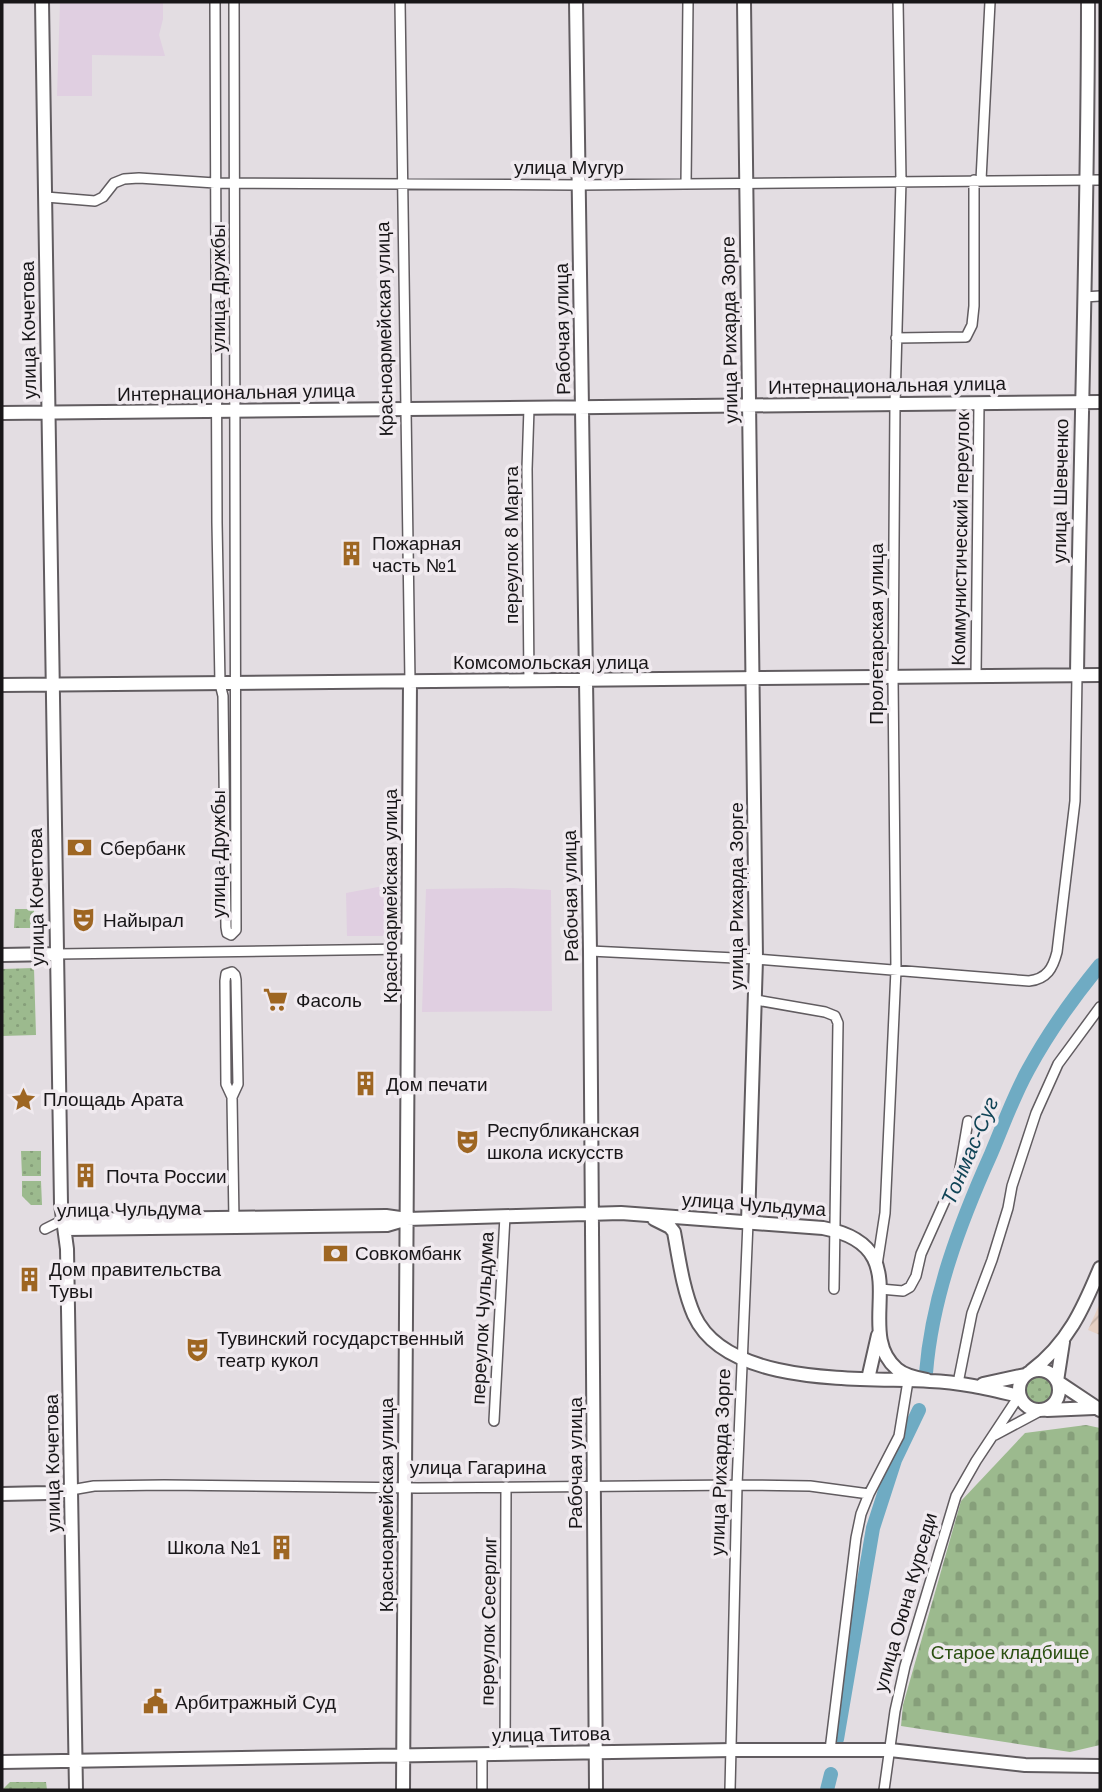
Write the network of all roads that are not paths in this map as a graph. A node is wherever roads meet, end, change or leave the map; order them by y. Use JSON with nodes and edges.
{"nodes":[{"id":1,"x":42,"y":2,"type":"edge"},
{"id":2,"x":215,"y":2,"type":"edge"},
{"id":3,"x":234,"y":2,"type":"edge"},
{"id":4,"x":400,"y":2,"type":"edge"},
{"id":5,"x":576,"y":2,"type":"edge"},
{"id":6,"x":688,"y":2,"type":"edge"},
{"id":7,"x":744,"y":2,"type":"edge"},
{"id":8,"x":898,"y":2,"type":"edge"},
{"id":9,"x":990,"y":2,"type":"edge"},
{"id":10,"x":1088,"y":2,"type":"edge"},
{"id":11,"x":901,"y":180,"type":"junction"},
{"id":12,"x":977,"y":180,"type":"junction"},
{"id":13,"x":1094,"y":180,"type":"edge"},
{"id":14,"x":215,"y":183,"type":"junction"},
{"id":15,"x":235,"y":183,"type":"junction"},
{"id":16,"x":401,"y":183,"type":"junction"},
{"id":17,"x":687,"y":184,"type":"junction"},
{"id":18,"x":746,"y":184,"type":"junction"},
{"id":19,"x":579,"y":185,"type":"junction"},
{"id":20,"x":46,"y":198,"type":"junction"},
{"id":21,"x":1100,"y":296,"type":"edge"},
{"id":22,"x":1084,"y":297,"type":"junction"},
{"id":23,"x":897,"y":338,"type":"junction"},
{"id":24,"x":1081,"y":402,"type":"junction"},
{"id":25,"x":1100,"y":402,"type":"edge"},
{"id":26,"x":979,"y":403,"type":"junction"},
{"id":27,"x":895,"y":404,"type":"junction"},
{"id":28,"x":749,"y":407,"type":"junction"},
{"id":29,"x":529,"y":408,"type":"junction"},
{"id":30,"x":582,"y":408,"type":"junction"},
{"id":31,"x":404,"y":410,"type":"junction"},
{"id":32,"x":235,"y":411,"type":"junction"},
{"id":33,"x":217,"y":412,"type":"junction"},
{"id":34,"x":2,"y":413,"type":"edge"},
{"id":35,"x":48,"y":413,"type":"junction"},
{"id":36,"x":235,"y":522,"type":"junction"},
{"id":37,"x":217,"y":523,"type":"junction"},
{"id":38,"x":1077,"y":675,"type":"junction"},
{"id":39,"x":1100,"y":675,"type":"edge"},
{"id":40,"x":976,"y":676,"type":"junction"},
{"id":41,"x":893,"y":678,"type":"junction"},
{"id":42,"x":752,"y":679,"type":"junction"},
{"id":43,"x":529,"y":681,"type":"junction"},
{"id":44,"x":585,"y":681,"type":"junction"},
{"id":45,"x":410,"y":682,"type":"junction"},
{"id":46,"x":52,"y":684,"type":"junction"},
{"id":47,"x":220,"y":684,"type":"junction"},
{"id":48,"x":237,"y":684,"type":"junction"},
{"id":49,"x":2,"y":685,"type":"edge"},
{"id":50,"x":231,"y":862,"type":"junction"},
{"id":51,"x":409,"y":949,"type":"junction"},
{"id":52,"x":590,"y":951,"type":"junction"},
{"id":53,"x":57,"y":954,"type":"junction"},
{"id":54,"x":2,"y":955,"type":"edge"},
{"id":55,"x":756,"y":960,"type":"junction"},
{"id":56,"x":896,"y":970,"type":"junction"},
{"id":57,"x":756,"y":1000,"type":"junction"},
{"id":58,"x":1100,"y":1007,"type":"edge"},
{"id":59,"x":232,"y":1097,"type":"junction"},
{"id":60,"x":968,"y":1121,"type":"dead end"},
{"id":61,"x":592,"y":1213,"type":"junction"},
{"id":62,"x":641,"y":1214,"type":"junction"},
{"id":63,"x":505,"y":1216,"type":"junction"},
{"id":64,"x":407,"y":1219,"type":"junction"},
{"id":65,"x":685,"y":1219,"type":"junction"},
{"id":66,"x":234,"y":1222,"type":"junction"},
{"id":67,"x":748,"y":1222,"type":"junction"},
{"id":68,"x":64,"y":1225,"type":"junction"},
{"id":69,"x":835,"y":1230,"type":"junction"},
{"id":70,"x":674,"y":1232,"type":"junction"},
{"id":71,"x":877,"y":1265,"type":"junction"},
{"id":72,"x":1100,"y":1268,"type":"edge"},
{"id":73,"x":834,"y":1289,"type":"dead end"},
{"id":74,"x":880,"y":1289,"type":"junction"},
{"id":75,"x":880,"y":1318,"type":"junction"},
{"id":76,"x":1063,"y":1342,"type":"junction"},
{"id":77,"x":743,"y":1360,"type":"junction"},
{"id":78,"x":1027,"y":1374,"type":"junction"},
{"id":79,"x":868,"y":1379,"type":"junction"},
{"id":80,"x":927,"y":1380,"type":"junction"},
{"id":81,"x":908,"y":1381,"type":"junction"},
{"id":82,"x":1057,"y":1381,"type":"junction"},
{"id":83,"x":958,"y":1383,"type":"junction"},
{"id":84,"x":972,"y":1385,"type":"junction"},
{"id":85,"x":1019,"y":1396,"type":"junction"},
{"id":86,"x":1097,"y":1409,"type":"edge"},
{"id":87,"x":1043,"y":1410,"type":"junction"},
{"id":88,"x":494,"y":1421,"type":"dead end"},
{"id":89,"x":994,"y":1436,"type":"junction"},
{"id":90,"x":737,"y":1485,"type":"junction"},
{"id":91,"x":593,"y":1486,"type":"junction"},
{"id":92,"x":405,"y":1487,"type":"junction"},
{"id":93,"x":506,"y":1487,"type":"junction"},
{"id":94,"x":71,"y":1490,"type":"junction"},
{"id":95,"x":2,"y":1493,"type":"edge"},
{"id":96,"x":869,"y":1494,"type":"junction"},
{"id":97,"x":733,"y":1750,"type":"junction"},
{"id":98,"x":830,"y":1750,"type":"junction"},
{"id":99,"x":890,"y":1750,"type":"junction"},
{"id":100,"x":595,"y":1753,"type":"junction"},
{"id":101,"x":505,"y":1754,"type":"junction"},
{"id":102,"x":403,"y":1755,"type":"junction"},
{"id":103,"x":482,"y":1755,"type":"junction"},
{"id":104,"x":76,"y":1761,"type":"junction"},
{"id":105,"x":2,"y":1762,"type":"edge"},
{"id":106,"x":1100,"y":1766,"type":"edge"},
{"id":107,"x":76,"y":1790,"type":"edge"},
{"id":108,"x":403,"y":1790,"type":"edge"},
{"id":109,"x":482,"y":1790,"type":"edge"},
{"id":110,"x":596,"y":1790,"type":"edge"},
{"id":111,"x":730,"y":1790,"type":"edge"},
{"id":112,"x":884,"y":1790,"type":"edge"}],
"edges":[{"from":1,"to":20,"type":"main road","name":"улица Кочетова"},
{"from":2,"to":14,"type":"street","name":"улица Дружбы"},
{"from":3,"to":15,"type":"street","name":"улица Дружбы"},
{"from":4,"to":16,"type":"street","name":"Красноармейская улица"},
{"from":5,"to":19,"type":"main road","name":"Рабочая улица"},
{"from":6,"to":17,"type":"street"},
{"from":7,"to":18,"type":"main road","name":"улица Рихарда Зорге"},
{"from":8,"to":11,"type":"street","name":"Пролетарская улица"},
{"from":9,"to":12,"type":"street"},
{"from":10,"to":13,"type":"main road","name":"улица Шевченко"},
{"from":11,"to":12,"type":"street","name":"улица Мугур"},
{"from":11,"to":18,"type":"street","name":"улица Мугур"},
{"from":11,"to":23,"type":"street","name":"Пролетарская улица"},
{"from":12,"to":13,"type":"street","name":"улица Мугур"},
{"from":12,"to":23,"type":"street"},
{"from":13,"to":22,"type":"main road","name":"улица Шевченко"},
{"from":14,"to":15,"type":"street","name":"улица Мугур"},
{"from":14,"to":20,"type":"street","name":"улица Мугур"},
{"from":14,"to":33,"type":"street","name":"улица Дружбы"},
{"from":15,"to":16,"type":"street","name":"улица Мугур"},
{"from":15,"to":32,"type":"street","name":"улица Дружбы"},
{"from":16,"to":19,"type":"street","name":"улица Мугур"},
{"from":16,"to":31,"type":"street","name":"Красноармейская улица"},
{"from":17,"to":18,"type":"street","name":"улица Мугур"},
{"from":17,"to":19,"type":"street","name":"улица Мугур"},
{"from":18,"to":28,"type":"main road","name":"улица Рихарда Зорге"},
{"from":19,"to":30,"type":"main road","name":"Рабочая улица"},
{"from":20,"to":35,"type":"main road","name":"улица Кочетова"},
{"from":21,"to":22,"type":"street"},
{"from":22,"to":24,"type":"main road","name":"улица Шевченко"},
{"from":23,"to":27,"type":"street","name":"Пролетарская улица"},
{"from":24,"to":25,"type":"main road","name":"Интернациональная улица"},
{"from":24,"to":26,"type":"main road","name":"Интернациональная улица"},
{"from":24,"to":38,"type":"main road","name":"улица Шевченко"},
{"from":26,"to":27,"type":"main road","name":"Интернациональная улица"},
{"from":26,"to":40,"type":"street","name":"Коммунистический переулок"},
{"from":27,"to":28,"type":"main road","name":"Интернациональная улица"},
{"from":27,"to":41,"type":"street","name":"Пролетарская улица"},
{"from":28,"to":30,"type":"main road","name":"Интернациональная улица"},
{"from":28,"to":42,"type":"main road","name":"улица Рихарда Зорге"},
{"from":29,"to":30,"type":"main road","name":"Интернациональная улица"},
{"from":29,"to":31,"type":"main road","name":"Интернациональная улица"},
{"from":29,"to":43,"type":"street","name":"переулок 8 Марта"},
{"from":30,"to":44,"type":"main road","name":"Рабочая улица"},
{"from":31,"to":32,"type":"main road","name":"Интернациональная улица"},
{"from":31,"to":45,"type":"street","name":"Красноармейская улица"},
{"from":32,"to":33,"type":"main road","name":"Интернациональная улица"},
{"from":32,"to":36,"type":"street","name":"улица Дружбы"},
{"from":33,"to":35,"type":"main road","name":"Интернациональная улица"},
{"from":33,"to":37,"type":"street","name":"улица Дружбы"},
{"from":34,"to":35,"type":"main road","name":"Интернациональная улица"},
{"from":35,"to":46,"type":"main road","name":"улица Кочетова"},
{"from":36,"to":37,"type":"street"},
{"from":36,"to":48,"type":"street","name":"улица Дружбы"},
{"from":37,"to":47,"type":"street","name":"улица Дружбы"},
{"from":38,"to":39,"type":"main road","name":"Комсомольская улица"},
{"from":38,"to":40,"type":"main road","name":"Комсомольская улица"},
{"from":38,"to":56,"type":"street","name":"улица Шевченко"},
{"from":40,"to":41,"type":"main road","name":"Комсомольская улица"},
{"from":41,"to":42,"type":"main road","name":"Комсомольская улица"},
{"from":41,"to":56,"type":"street","name":"Пролетарская улица"},
{"from":42,"to":44,"type":"main road","name":"Комсомольская улица"},
{"from":42,"to":55,"type":"main road","name":"улица Рихарда Зорге"},
{"from":43,"to":44,"type":"main road","name":"Комсомольская улица"},
{"from":43,"to":45,"type":"main road","name":"Комсомольская улица"},
{"from":44,"to":52,"type":"main road","name":"Рабочая улица"},
{"from":45,"to":48,"type":"main road","name":"Комсомольская улица"},
{"from":45,"to":51,"type":"main road","name":"Красноармейская улица"},
{"from":46,"to":47,"type":"main road","name":"Комсомольская улица"},
{"from":46,"to":49,"type":"main road","name":"Комсомольская улица"},
{"from":46,"to":53,"type":"main road","name":"улица Кочетова"},
{"from":47,"to":48,"type":"main road","name":"Комсомольская улица"},
{"from":47,"to":50,"type":"street","name":"улица Дружбы"},
{"from":48,"to":50,"type":"street","name":"улица Дружбы"},
{"from":50,"to":50,"type":"street","name":"улица Дружбы"},
{"from":51,"to":53,"type":"street"},
{"from":51,"to":64,"type":"main road","name":"Красноармейская улица"},
{"from":52,"to":55,"type":"street"},
{"from":52,"to":61,"type":"main road","name":"Рабочая улица"},
{"from":53,"to":54,"type":"main road"},
{"from":53,"to":68,"type":"main road","name":"улица Кочетова"},
{"from":55,"to":56,"type":"street"},
{"from":55,"to":57,"type":"main road","name":"улица Рихарда Зорге"},
{"from":56,"to":71,"type":"street","name":"Пролетарская улица"},
{"from":57,"to":67,"type":"main road","name":"улица Рихарда Зорге"},
{"from":57,"to":69,"type":"street"},
{"from":58,"to":83,"type":"street"},
{"from":59,"to":59,"type":"street"},
{"from":59,"to":66,"type":"street"},
{"from":60,"to":74,"type":"street"},
{"from":61,"to":62,"type":"main road","name":"улица Чульдума"},
{"from":61,"to":63,"type":"main road","name":"улица Чульдума"},
{"from":61,"to":91,"type":"main road","name":"Рабочая улица"},
{"from":62,"to":65,"type":"main road","name":"улица Чульдума"},
{"from":62,"to":70,"type":"main road","name":"улица Чульдума"},
{"from":63,"to":64,"type":"main road","name":"улица Чульдума"},
{"from":63,"to":88,"type":"street","name":"переулок Чульдума"},
{"from":64,"to":66,"type":"main road","name":"улица Чульдума"},
{"from":64,"to":92,"type":"main road","name":"Красноармейская улица"},
{"from":65,"to":67,"type":"main road","name":"улица Чульдума"},
{"from":65,"to":70,"type":"main road"},
{"from":66,"to":68,"type":"main road","name":"улица Чульдума"},
{"from":67,"to":69,"type":"main road","name":"улица Чульдума"},
{"from":67,"to":77,"type":"street","name":"улица Рихарда Зорге"},
{"from":68,"to":94,"type":"main road","name":"улица Кочетова"},
{"from":69,"to":71,"type":"main road","name":"улица Чульдума"},
{"from":69,"to":73,"type":"street"},
{"from":70,"to":77,"type":"main road","name":"улица Чульдума"},
{"from":71,"to":74,"type":"main road","name":"улица Чульдума"},
{"from":72,"to":76,"type":"main road"},
{"from":74,"to":75,"type":"main road","name":"улица Чульдума"},
{"from":75,"to":79,"type":"main road"},
{"from":75,"to":80,"type":"main road","name":"улица Чульдума"},
{"from":76,"to":78,"type":"main road"},
{"from":76,"to":82,"type":"main road"},
{"from":77,"to":79,"type":"main road","name":"улица Чульдума"},
{"from":77,"to":90,"type":"street","name":"улица Рихарда Зорге"},
{"from":78,"to":82,"type":"main road"},
{"from":78,"to":84,"type":"main road","name":"улица Чульдума"},
{"from":78,"to":85,"type":"main road"},
{"from":79,"to":81,"type":"main road","name":"улица Чульдума"},
{"from":80,"to":81,"type":"main road","name":"улица Чульдума"},
{"from":80,"to":83,"type":"main road","name":"улица Чульдума"},
{"from":81,"to":96,"type":"street"},
{"from":82,"to":86,"type":"main road"},
{"from":82,"to":87,"type":"main road"},
{"from":83,"to":84,"type":"main road","name":"улица Чульдума"},
{"from":84,"to":85,"type":"main road","name":"улица Чульдума"},
{"from":85,"to":87,"type":"main road"},
{"from":85,"to":89,"type":"street","name":"улица Оюна Курседи"},
{"from":86,"to":87,"type":"main road"},
{"from":87,"to":89,"type":"street","name":"улица Оюна Курседи"},
{"from":89,"to":99,"type":"street","name":"улица Оюна Курседи"},
{"from":90,"to":91,"type":"street","name":"улица Гагарина"},
{"from":90,"to":96,"type":"street","name":"улица Гагарина"},
{"from":90,"to":97,"type":"street","name":"улица Рихарда Зорге"},
{"from":91,"to":93,"type":"street","name":"улица Гагарина"},
{"from":91,"to":100,"type":"main road","name":"Рабочая улица"},
{"from":92,"to":93,"type":"street","name":"улица Гагарина"},
{"from":92,"to":94,"type":"street","name":"улица Гагарина"},
{"from":92,"to":102,"type":"main road","name":"Красноармейская улица"},
{"from":93,"to":101,"type":"street","name":"переулок Сесерлиг"},
{"from":94,"to":95,"type":"main road","name":"улица Гагарина"},
{"from":94,"to":104,"type":"main road","name":"улица Кочетова"},
{"from":96,"to":98,"type":"street"},
{"from":97,"to":98,"type":"main road","name":"улица Титова"},
{"from":97,"to":100,"type":"main road","name":"улица Титова"},
{"from":97,"to":111,"type":"street","name":"улица Рихарда Зорге"},
{"from":98,"to":99,"type":"main road","name":"улица Титова"},
{"from":99,"to":106,"type":"main road","name":"улица Титова"},
{"from":99,"to":112,"type":"street","name":"улица Оюна Курседи"},
{"from":100,"to":101,"type":"main road","name":"улица Титова"},
{"from":100,"to":110,"type":"main road","name":"Рабочая улица"},
{"from":101,"to":103,"type":"main road","name":"улица Титова"},
{"from":102,"to":103,"type":"main road","name":"улица Титова"},
{"from":102,"to":104,"type":"main road","name":"улица Титова"},
{"from":102,"to":108,"type":"main road","name":"Красноармейская улица"},
{"from":103,"to":109,"type":"street"},
{"from":104,"to":105,"type":"main road","name":"улица Титова"},
{"from":104,"to":107,"type":"main road","name":"улица Кочетова"}]}
